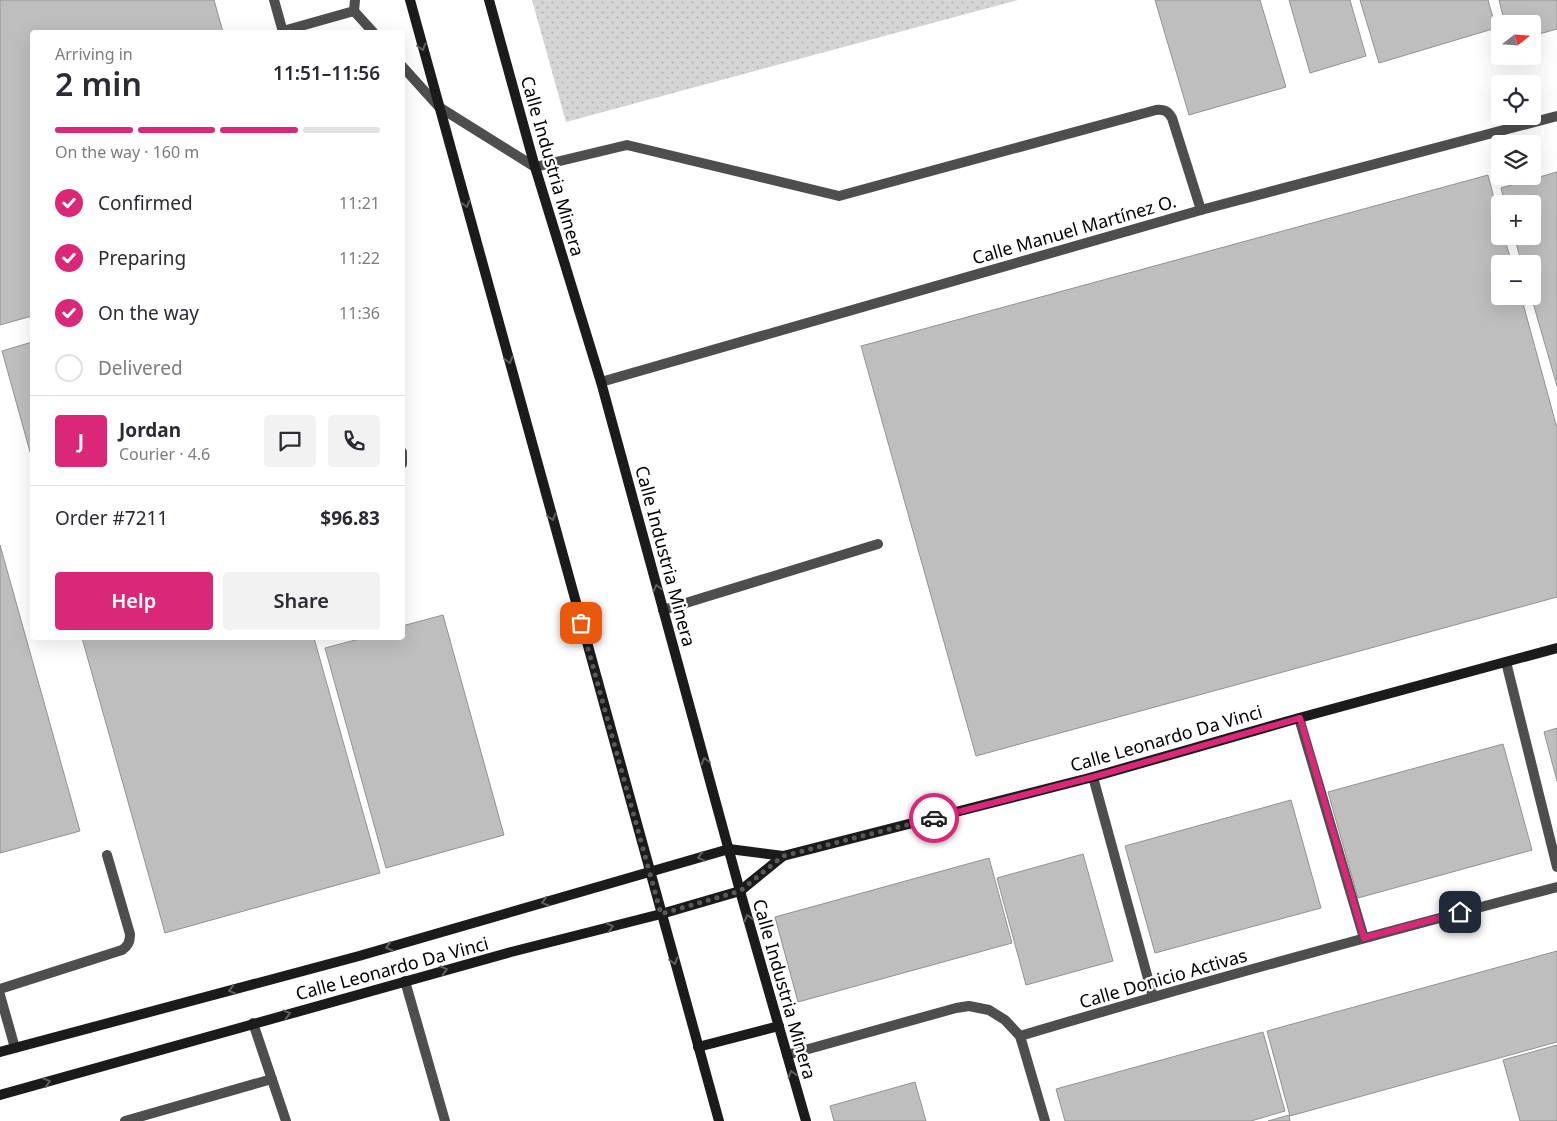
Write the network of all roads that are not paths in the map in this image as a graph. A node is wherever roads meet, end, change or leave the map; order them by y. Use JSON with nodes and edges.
{"nodes":[{"id":1,"x":274,"y":0,"type":"edge"},
{"id":2,"x":410,"y":0,"type":"edge"},
{"id":3,"x":489,"y":0,"type":"edge"},
{"id":4,"x":354,"y":5,"type":"edge"},
{"id":5,"x":282,"y":30,"type":"edge"},
{"id":6,"x":288,"y":30,"type":"edge"},
{"id":7,"x":372,"y":30,"type":"edge"},
{"id":8,"x":405,"y":69,"type":"edge"},
{"id":9,"x":439,"y":107,"type":"junction"},
{"id":10,"x":1557,"y":116,"type":"edge"},
{"id":11,"x":535,"y":167,"type":"junction"},
{"id":12,"x":1201,"y":210,"type":"junction"},
{"id":13,"x":601,"y":382,"type":"junction"},
{"id":14,"x":878,"y":544,"type":"dead end"},
{"id":15,"x":664,"y":610,"type":"junction"},
{"id":16,"x":1557,"y":648,"type":"edge"},
{"id":17,"x":1506,"y":662,"type":"junction"},
{"id":18,"x":1300,"y":718,"type":"junction"},
{"id":19,"x":1093,"y":777,"type":"junction"},
{"id":20,"x":730,"y":849,"type":"junction"},
{"id":21,"x":107,"y":855,"type":"dead end"},
{"id":22,"x":783,"y":856,"type":"junction"},
{"id":23,"x":1557,"y":867,"type":"edge"},
{"id":24,"x":649,"y":872,"type":"junction"},
{"id":25,"x":1557,"y":887,"type":"edge"},
{"id":26,"x":740,"y":891,"type":"junction"},
{"id":27,"x":661,"y":914,"type":"junction"},
{"id":28,"x":1364,"y":938,"type":"junction"},
{"id":29,"x":405,"y":981,"type":"junction"},
{"id":30,"x":0,"y":988,"type":"edge"},
{"id":31,"x":0,"y":995,"type":"edge"},
{"id":32,"x":1153,"y":997,"type":"junction"},
{"id":33,"x":252,"y":1023,"type":"junction"},
{"id":34,"x":779,"y":1026,"type":"junction"},
{"id":35,"x":1020,"y":1036,"type":"junction"},
{"id":36,"x":698,"y":1047,"type":"junction"},
{"id":37,"x":15,"y":1048,"type":"junction"},
{"id":38,"x":0,"y":1052,"type":"edge"},
{"id":39,"x":787,"y":1055,"type":"junction"},
{"id":40,"x":272,"y":1079,"type":"junction"},
{"id":41,"x":0,"y":1095,"type":"edge"},
{"id":42,"x":125,"y":1121,"type":"edge"},
{"id":43,"x":286,"y":1121,"type":"edge"},
{"id":44,"x":445,"y":1121,"type":"edge"},
{"id":45,"x":719,"y":1121,"type":"edge"},
{"id":46,"x":806,"y":1121,"type":"edge"},
{"id":47,"x":1045,"y":1121,"type":"edge"}],
"edges":[{"from":1,"to":5,"type":"street"},
{"from":2,"to":9,"type":"main road","one_way":true},
{"from":3,"to":11,"type":"main road","name":"Calle Industria Minera"},
{"from":4,"to":6,"type":"street"},
{"from":4,"to":7,"type":"street"},
{"from":8,"to":9,"type":"street"},
{"from":9,"to":11,"type":"street"},
{"from":9,"to":24,"type":"main road","one_way":true},
{"from":10,"to":12,"type":"street","name":"Calle Manuel Martínez O."},
{"from":11,"to":12,"type":"street"},
{"from":11,"to":13,"type":"main road","name":"Calle Industria Minera"},
{"from":12,"to":13,"type":"street","name":"Calle Manuel Martínez O."},
{"from":15,"to":13,"type":"main road","name":"Calle Industria Minera","one_way":true},
{"from":14,"to":15,"type":"street"},
{"from":20,"to":15,"type":"main road","name":"Calle Industria Minera","one_way":true},
{"from":16,"to":17,"type":"main road","name":"Calle Leonardo Da Vinci"},
{"from":17,"to":18,"type":"main road","name":"Calle Leonardo Da Vinci"},
{"from":17,"to":23,"type":"street"},
{"from":18,"to":19,"type":"main road","name":"Calle Leonardo Da Vinci"},
{"from":18,"to":28,"type":"street"},
{"from":19,"to":22,"type":"main road","name":"Calle Leonardo Da Vinci"},
{"from":19,"to":32,"type":"street"},
{"from":20,"to":22,"type":"main road","name":"Calle Leonardo Da Vinci"},
{"from":20,"to":24,"type":"main road","name":"Calle Leonardo Da Vinci","one_way":true},
{"from":20,"to":26,"type":"main road","name":"Calle Industria Minera"},
{"from":21,"to":30,"type":"street"},
{"from":22,"to":26,"type":"main road","name":"Calle Leonardo Da Vinci"},
{"from":24,"to":27,"type":"main road"},
{"from":24,"to":37,"type":"main road","name":"Calle Leonardo Da Vinci","one_way":true},
{"from":25,"to":28,"type":"street","name":"Calle Donicio Activas"},
{"from":26,"to":27,"type":"main road","name":"Calle Leonardo Da Vinci"},
{"from":34,"to":26,"type":"main road","name":"Calle Industria Minera","one_way":true},
{"from":29,"to":27,"type":"main road","name":"Calle Leonardo Da Vinci","one_way":true},
{"from":27,"to":36,"type":"main road","one_way":true},
{"from":28,"to":32,"type":"street","name":"Calle Donicio Activas"},
{"from":33,"to":29,"type":"main road","name":"Calle Leonardo Da Vinci","one_way":true},
{"from":29,"to":44,"type":"street"},
{"from":31,"to":37,"type":"street"},
{"from":32,"to":35,"type":"street","name":"Calle Donicio Activas"},
{"from":33,"to":40,"type":"street"},
{"from":41,"to":33,"type":"main road","name":"Calle Leonardo Da Vinci","one_way":true},
{"from":34,"to":36,"type":"main road"},
{"from":34,"to":39,"type":"main road","name":"Calle Industria Minera"},
{"from":35,"to":39,"type":"street"},
{"from":35,"to":47,"type":"street"},
{"from":36,"to":45,"type":"main road"},
{"from":37,"to":38,"type":"main road","name":"Calle Leonardo Da Vinci"},
{"from":46,"to":39,"type":"main road","name":"Calle Industria Minera","one_way":true},
{"from":40,"to":42,"type":"street"},
{"from":40,"to":43,"type":"street"}]}
